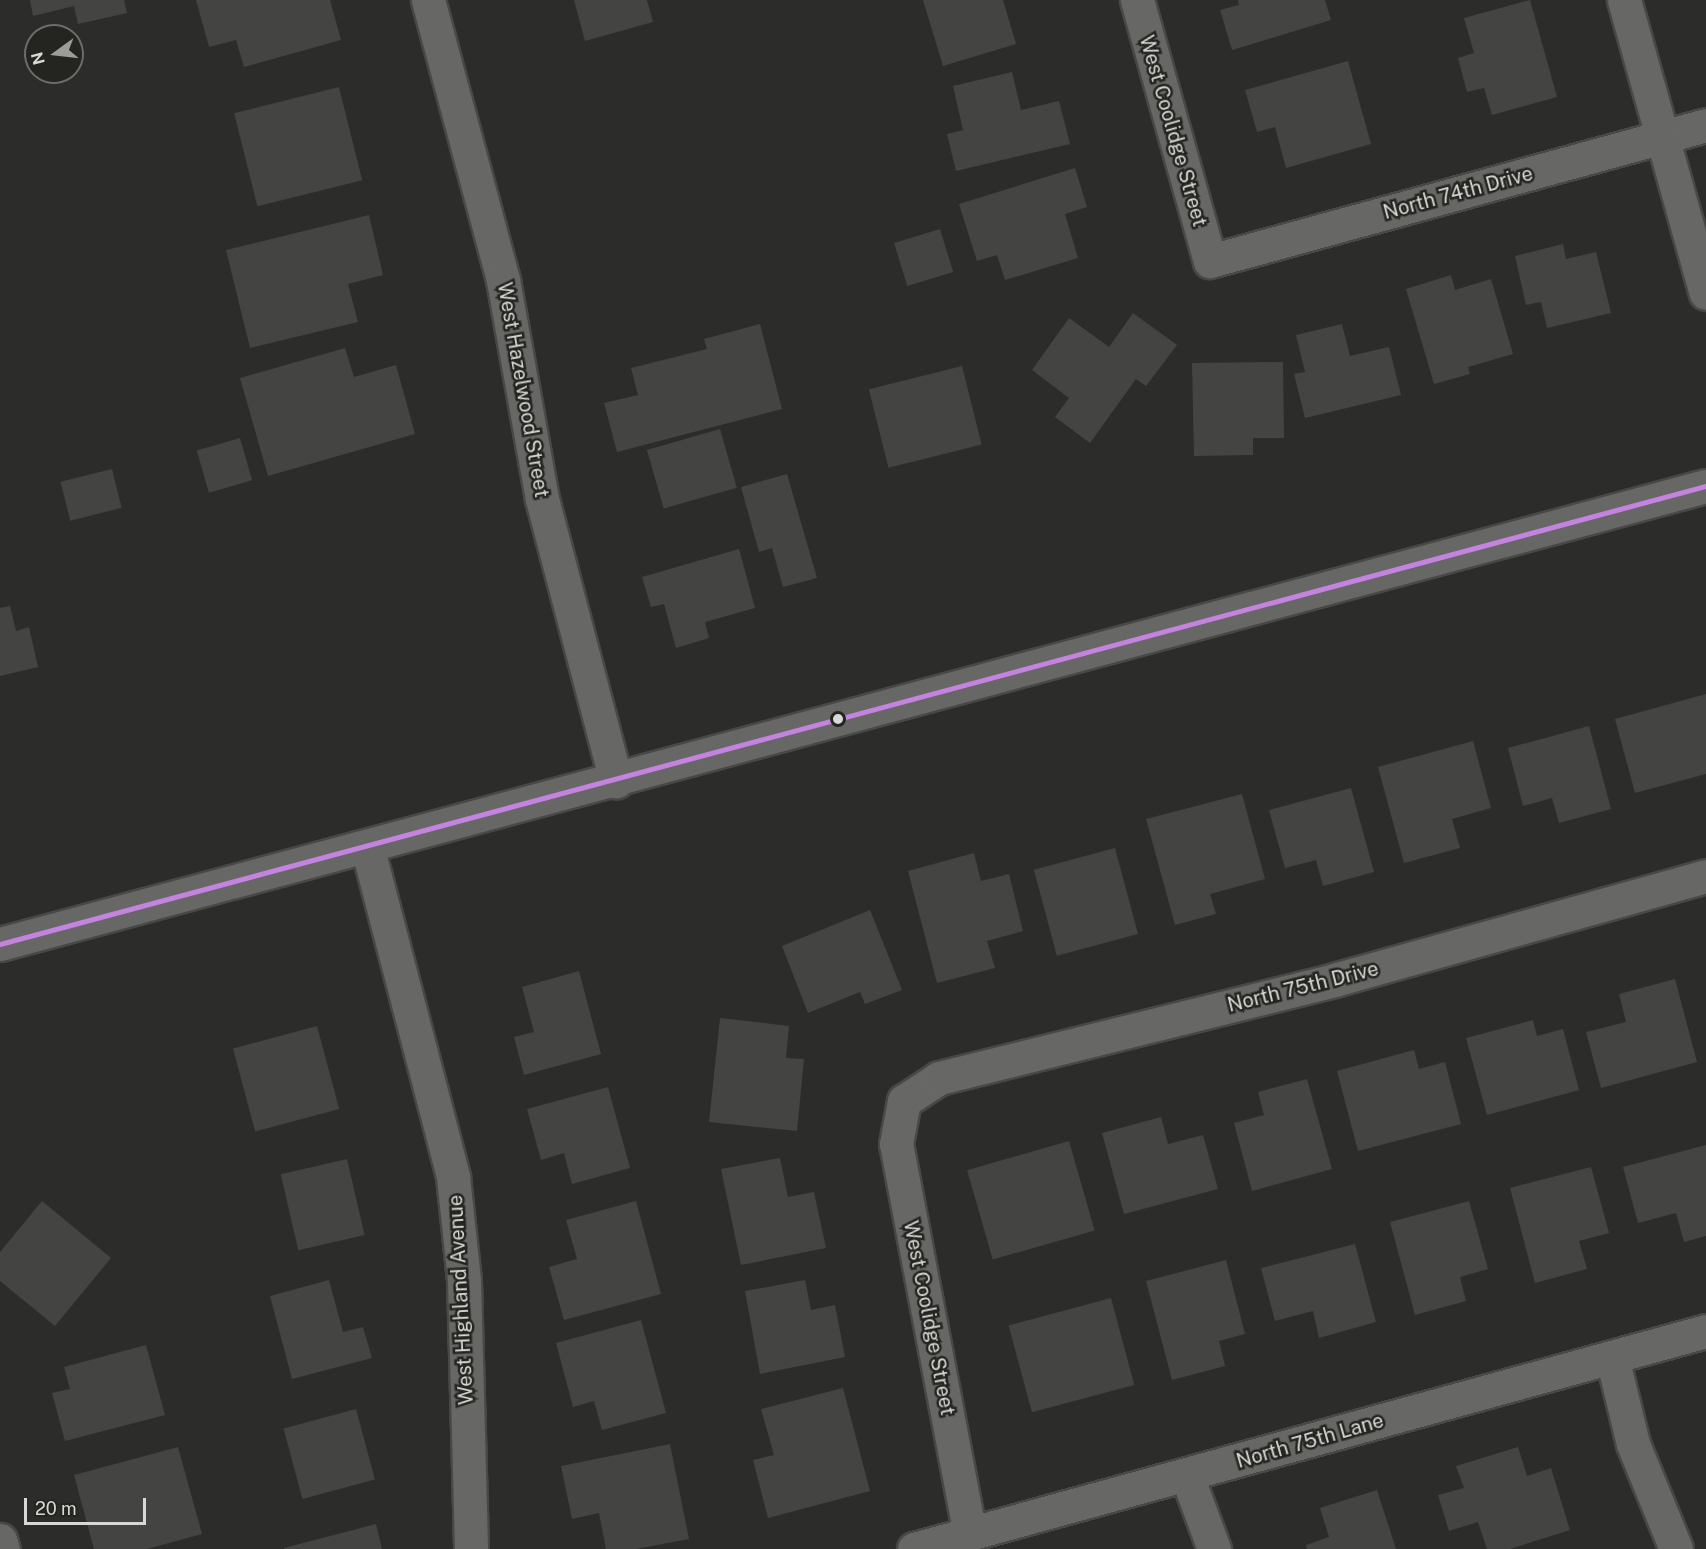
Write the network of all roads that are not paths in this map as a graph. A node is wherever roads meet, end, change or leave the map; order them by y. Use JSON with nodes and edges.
{"nodes":[{"id":1,"x":428,"y":0,"type":"edge"},
{"id":2,"x":1137,"y":0,"type":"edge"},
{"id":3,"x":1624,"y":0,"type":"edge"},
{"id":4,"x":1706,"y":125,"type":"edge"},
{"id":5,"x":1663,"y":137,"type":"junction"},
{"id":6,"x":1210,"y":261,"type":"joint"},
{"id":7,"x":1706,"y":293,"type":"edge"},
{"id":8,"x":1706,"y":486,"type":"edge"},
{"id":9,"x":615,"y":781,"type":"junction"},
{"id":10,"x":367,"y":846,"type":"junction"},
{"id":11,"x":1706,"y":876,"type":"edge"},
{"id":12,"x":0,"y":944,"type":"edge"},
{"id":13,"x":904,"y":1101,"type":"joint"},
{"id":14,"x":1706,"y":1331,"type":"edge"},
{"id":15,"x":1612,"y":1357,"type":"junction"},
{"id":16,"x":1187,"y":1476,"type":"junction"},
{"id":17,"x":970,"y":1535,"type":"junction"},
{"id":18,"x":0,"y":1540,"type":"edge"},
{"id":19,"x":3,"y":1549,"type":"edge"},
{"id":20,"x":471,"y":1549,"type":"edge"},
{"id":21,"x":914,"y":1549,"type":"edge"},
{"id":22,"x":1214,"y":1549,"type":"edge"},
{"id":23,"x":1676,"y":1549,"type":"edge"}],
"edges":[{"from":1,"to":9,"type":"street","name":"West Hazelwood Street"},
{"from":2,"to":6,"type":"street","name":"West Coolidge Street"},
{"from":3,"to":5,"type":"street"},
{"from":4,"to":5,"type":"street","name":"North 74th Drive"},
{"from":5,"to":6,"type":"street","name":"North 74th Drive"},
{"from":5,"to":7,"type":"street"},
{"from":8,"to":9,"type":"street"},
{"from":9,"to":10,"type":"street"},
{"from":10,"to":12,"type":"street"},
{"from":10,"to":20,"type":"street","name":"West Highland Avenue"},
{"from":11,"to":13,"type":"street","name":"North 75th Drive"},
{"from":13,"to":17,"type":"street","name":"West Coolidge Street"},
{"from":14,"to":15,"type":"street","name":"North 75th Lane"},
{"from":15,"to":16,"type":"street","name":"North 75th Lane"},
{"from":15,"to":23,"type":"street"},
{"from":16,"to":17,"type":"street","name":"North 75th Lane"},
{"from":16,"to":22,"type":"street"},
{"from":17,"to":21,"type":"street","name":"North 75th Lane"},
{"from":18,"to":19,"type":"street"}]}
